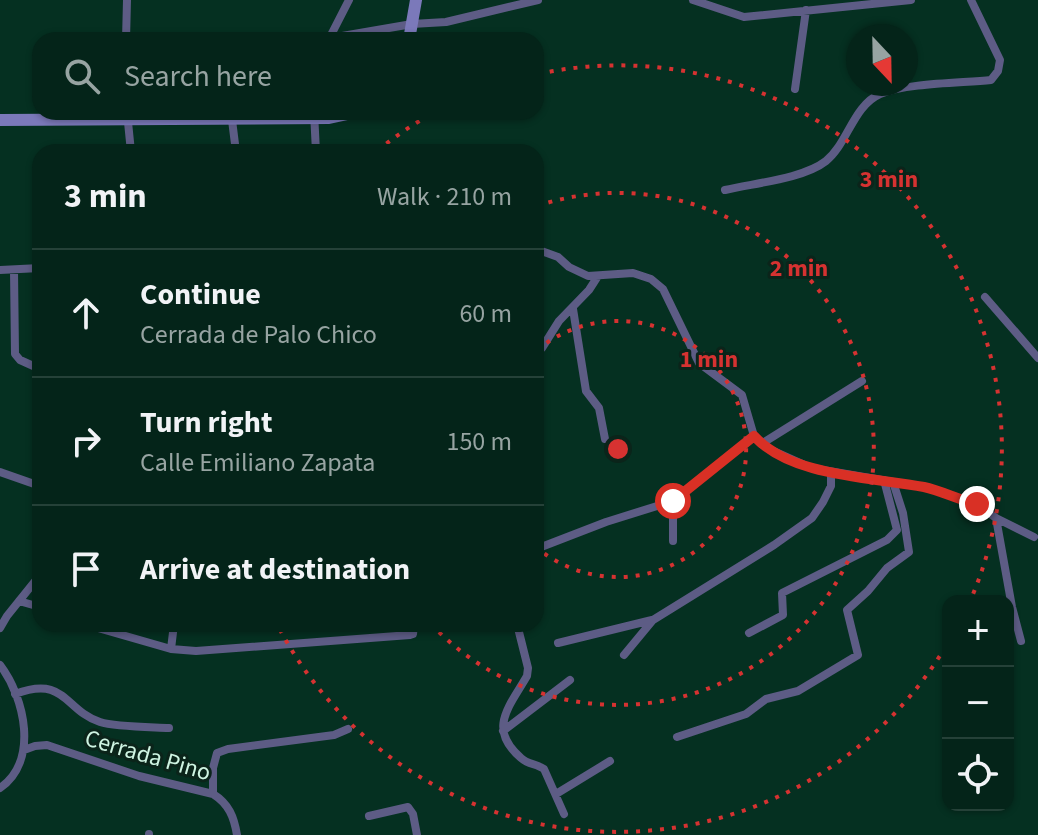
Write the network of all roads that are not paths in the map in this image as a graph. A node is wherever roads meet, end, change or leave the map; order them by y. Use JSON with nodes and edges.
{"nodes":[{"id":1,"x":127,"y":0,"type":"edge"},
{"id":2,"x":349,"y":0,"type":"edge"},
{"id":3,"x":416,"y":0,"type":"edge"},
{"id":4,"x":538,"y":0,"type":"edge"},
{"id":5,"x":693,"y":0,"type":"edge"},
{"id":6,"x":911,"y":0,"type":"edge"},
{"id":7,"x":971,"y":0,"type":"edge"},
{"id":8,"x":806,"y":10,"type":"junction"},
{"id":9,"x":412,"y":24,"type":"junction"},
{"id":10,"x":126,"y":32,"type":"edge"},
{"id":11,"x":333,"y":32,"type":"edge"},
{"id":12,"x":362,"y":32,"type":"edge"},
{"id":13,"x":410,"y":32,"type":"edge"},
{"id":14,"x":795,"y":89,"type":"dead end"},
{"id":15,"x":32,"y":119,"type":"edge"},
{"id":16,"x":0,"y":120,"type":"edge"},
{"id":17,"x":127,"y":120,"type":"edge"},
{"id":18,"x":232,"y":120,"type":"edge"},
{"id":19,"x":315,"y":120,"type":"edge"},
{"id":20,"x":130,"y":144,"type":"edge"},
{"id":21,"x":235,"y":144,"type":"edge"},
{"id":22,"x":316,"y":144,"type":"edge"},
{"id":23,"x":725,"y":190,"type":"dead end"},
{"id":24,"x":544,"y":252,"type":"edge"},
{"id":25,"x":32,"y":269,"type":"edge"},
{"id":26,"x":0,"y":270,"type":"edge"},
{"id":27,"x":14,"y":270,"type":"junction"},
{"id":28,"x":598,"y":276,"type":"junction"},
{"id":29,"x":985,"y":297,"type":"dead end"},
{"id":30,"x":573,"y":309,"type":"junction"},
{"id":31,"x":544,"y":345,"type":"edge"},
{"id":32,"x":1038,"y":358,"type":"edge"},
{"id":33,"x":32,"y":365,"type":"edge"},
{"id":34,"x":862,"y":381,"type":"dead end"},
{"id":35,"x":754,"y":436,"type":"junction"},
{"id":36,"x":605,"y":439,"type":"dead end"},
{"id":37,"x":761,"y":444,"type":"junction"},
{"id":38,"x":0,"y":472,"type":"edge"},
{"id":39,"x":831,"y":472,"type":"junction"},
{"id":40,"x":888,"y":481,"type":"junction"},
{"id":41,"x":32,"y":483,"type":"edge"},
{"id":42,"x":673,"y":501,"type":"junction"},
{"id":43,"x":996,"y":518,"type":"junction"},
{"id":44,"x":1034,"y":537,"type":"dead end"},
{"id":45,"x":673,"y":541,"type":"dead end"},
{"id":46,"x":544,"y":546,"type":"edge"},
{"id":47,"x":32,"y":585,"type":"edge"},
{"id":48,"x":19,"y":601,"type":"junction"},
{"id":49,"x":32,"y":605,"type":"edge"},
{"id":50,"x":653,"y":620,"type":"junction"},
{"id":51,"x":0,"y":628,"type":"edge"},
{"id":52,"x":112,"y":632,"type":"edge"},
{"id":53,"x":173,"y":632,"type":"edge"},
{"id":54,"x":412,"y":632,"type":"edge"},
{"id":55,"x":519,"y":632,"type":"edge"},
{"id":56,"x":749,"y":633,"type":"dead end"},
{"id":57,"x":1021,"y":641,"type":"dead end"},
{"id":58,"x":558,"y":643,"type":"dead end"},
{"id":59,"x":171,"y":649,"type":"junction"},
{"id":60,"x":624,"y":655,"type":"dead end"},
{"id":61,"x":1,"y":666,"type":"edge"},
{"id":62,"x":570,"y":680,"type":"dead end"},
{"id":63,"x":15,"y":694,"type":"junction"},
{"id":64,"x":169,"y":728,"type":"dead end"},
{"id":65,"x":348,"y":729,"type":"dead end"},
{"id":66,"x":503,"y":731,"type":"junction"},
{"id":67,"x":677,"y":737,"type":"dead end"},
{"id":68,"x":24,"y":750,"type":"junction"},
{"id":69,"x":610,"y":761,"type":"dead end"},
{"id":70,"x":0,"y":788,"type":"edge"},
{"id":71,"x":213,"y":794,"type":"junction"},
{"id":72,"x":556,"y":794,"type":"junction"},
{"id":73,"x":564,"y":814,"type":"dead end"},
{"id":74,"x":369,"y":816,"type":"dead end"},
{"id":75,"x":237,"y":835,"type":"edge"},
{"id":76,"x":417,"y":835,"type":"edge"}],
"edges":[{"from":1,"to":10,"type":"street"},
{"from":2,"to":11,"type":"street"},
{"from":3,"to":9,"type":"main road"},
{"from":4,"to":9,"type":"street"},
{"from":5,"to":8,"type":"street"},
{"from":6,"to":8,"type":"street"},
{"from":7,"to":23,"type":"street"},
{"from":8,"to":14,"type":"street"},
{"from":9,"to":12,"type":"street"},
{"from":9,"to":13,"type":"main road"},
{"from":15,"to":16,"type":"main road"},
{"from":17,"to":20,"type":"street"},
{"from":18,"to":21,"type":"street"},
{"from":19,"to":22,"type":"street"},
{"from":24,"to":28,"type":"street"},
{"from":25,"to":27,"type":"street"},
{"from":26,"to":27,"type":"street"},
{"from":27,"to":33,"type":"street"},
{"from":28,"to":30,"type":"street"},
{"from":28,"to":35,"type":"street"},
{"from":29,"to":32,"type":"street"},
{"from":30,"to":31,"type":"street"},
{"from":30,"to":36,"type":"street"},
{"from":34,"to":37,"type":"street"},
{"from":35,"to":37,"type":"street"},
{"from":35,"to":42,"type":"street"},
{"from":37,"to":39,"type":"street"},
{"from":38,"to":41,"type":"street"},
{"from":39,"to":40,"type":"street"},
{"from":39,"to":50,"type":"street"},
{"from":40,"to":43,"type":"street"},
{"from":40,"to":56,"type":"street"},
{"from":40,"to":67,"type":"street"},
{"from":42,"to":45,"type":"street"},
{"from":42,"to":46,"type":"street"},
{"from":43,"to":44,"type":"street"},
{"from":43,"to":57,"type":"street"},
{"from":47,"to":48,"type":"street"},
{"from":48,"to":49,"type":"street"},
{"from":48,"to":51,"type":"street"},
{"from":50,"to":58,"type":"street"},
{"from":50,"to":60,"type":"street"},
{"from":52,"to":59,"type":"street"},
{"from":53,"to":59,"type":"street"},
{"from":54,"to":59,"type":"street"},
{"from":55,"to":66,"type":"street"},
{"from":61,"to":63,"type":"street"},
{"from":62,"to":66,"type":"street"},
{"from":63,"to":64,"type":"street"},
{"from":63,"to":68,"type":"street"},
{"from":65,"to":71,"type":"street"},
{"from":66,"to":72,"type":"street"},
{"from":68,"to":70,"type":"street"},
{"from":68,"to":71,"type":"street","name":"Cerrada Pino"},
{"from":69,"to":72,"type":"street"},
{"from":71,"to":75,"type":"street","name":"Cerrada Pino"},
{"from":72,"to":73,"type":"street"},
{"from":74,"to":76,"type":"street"}]}
